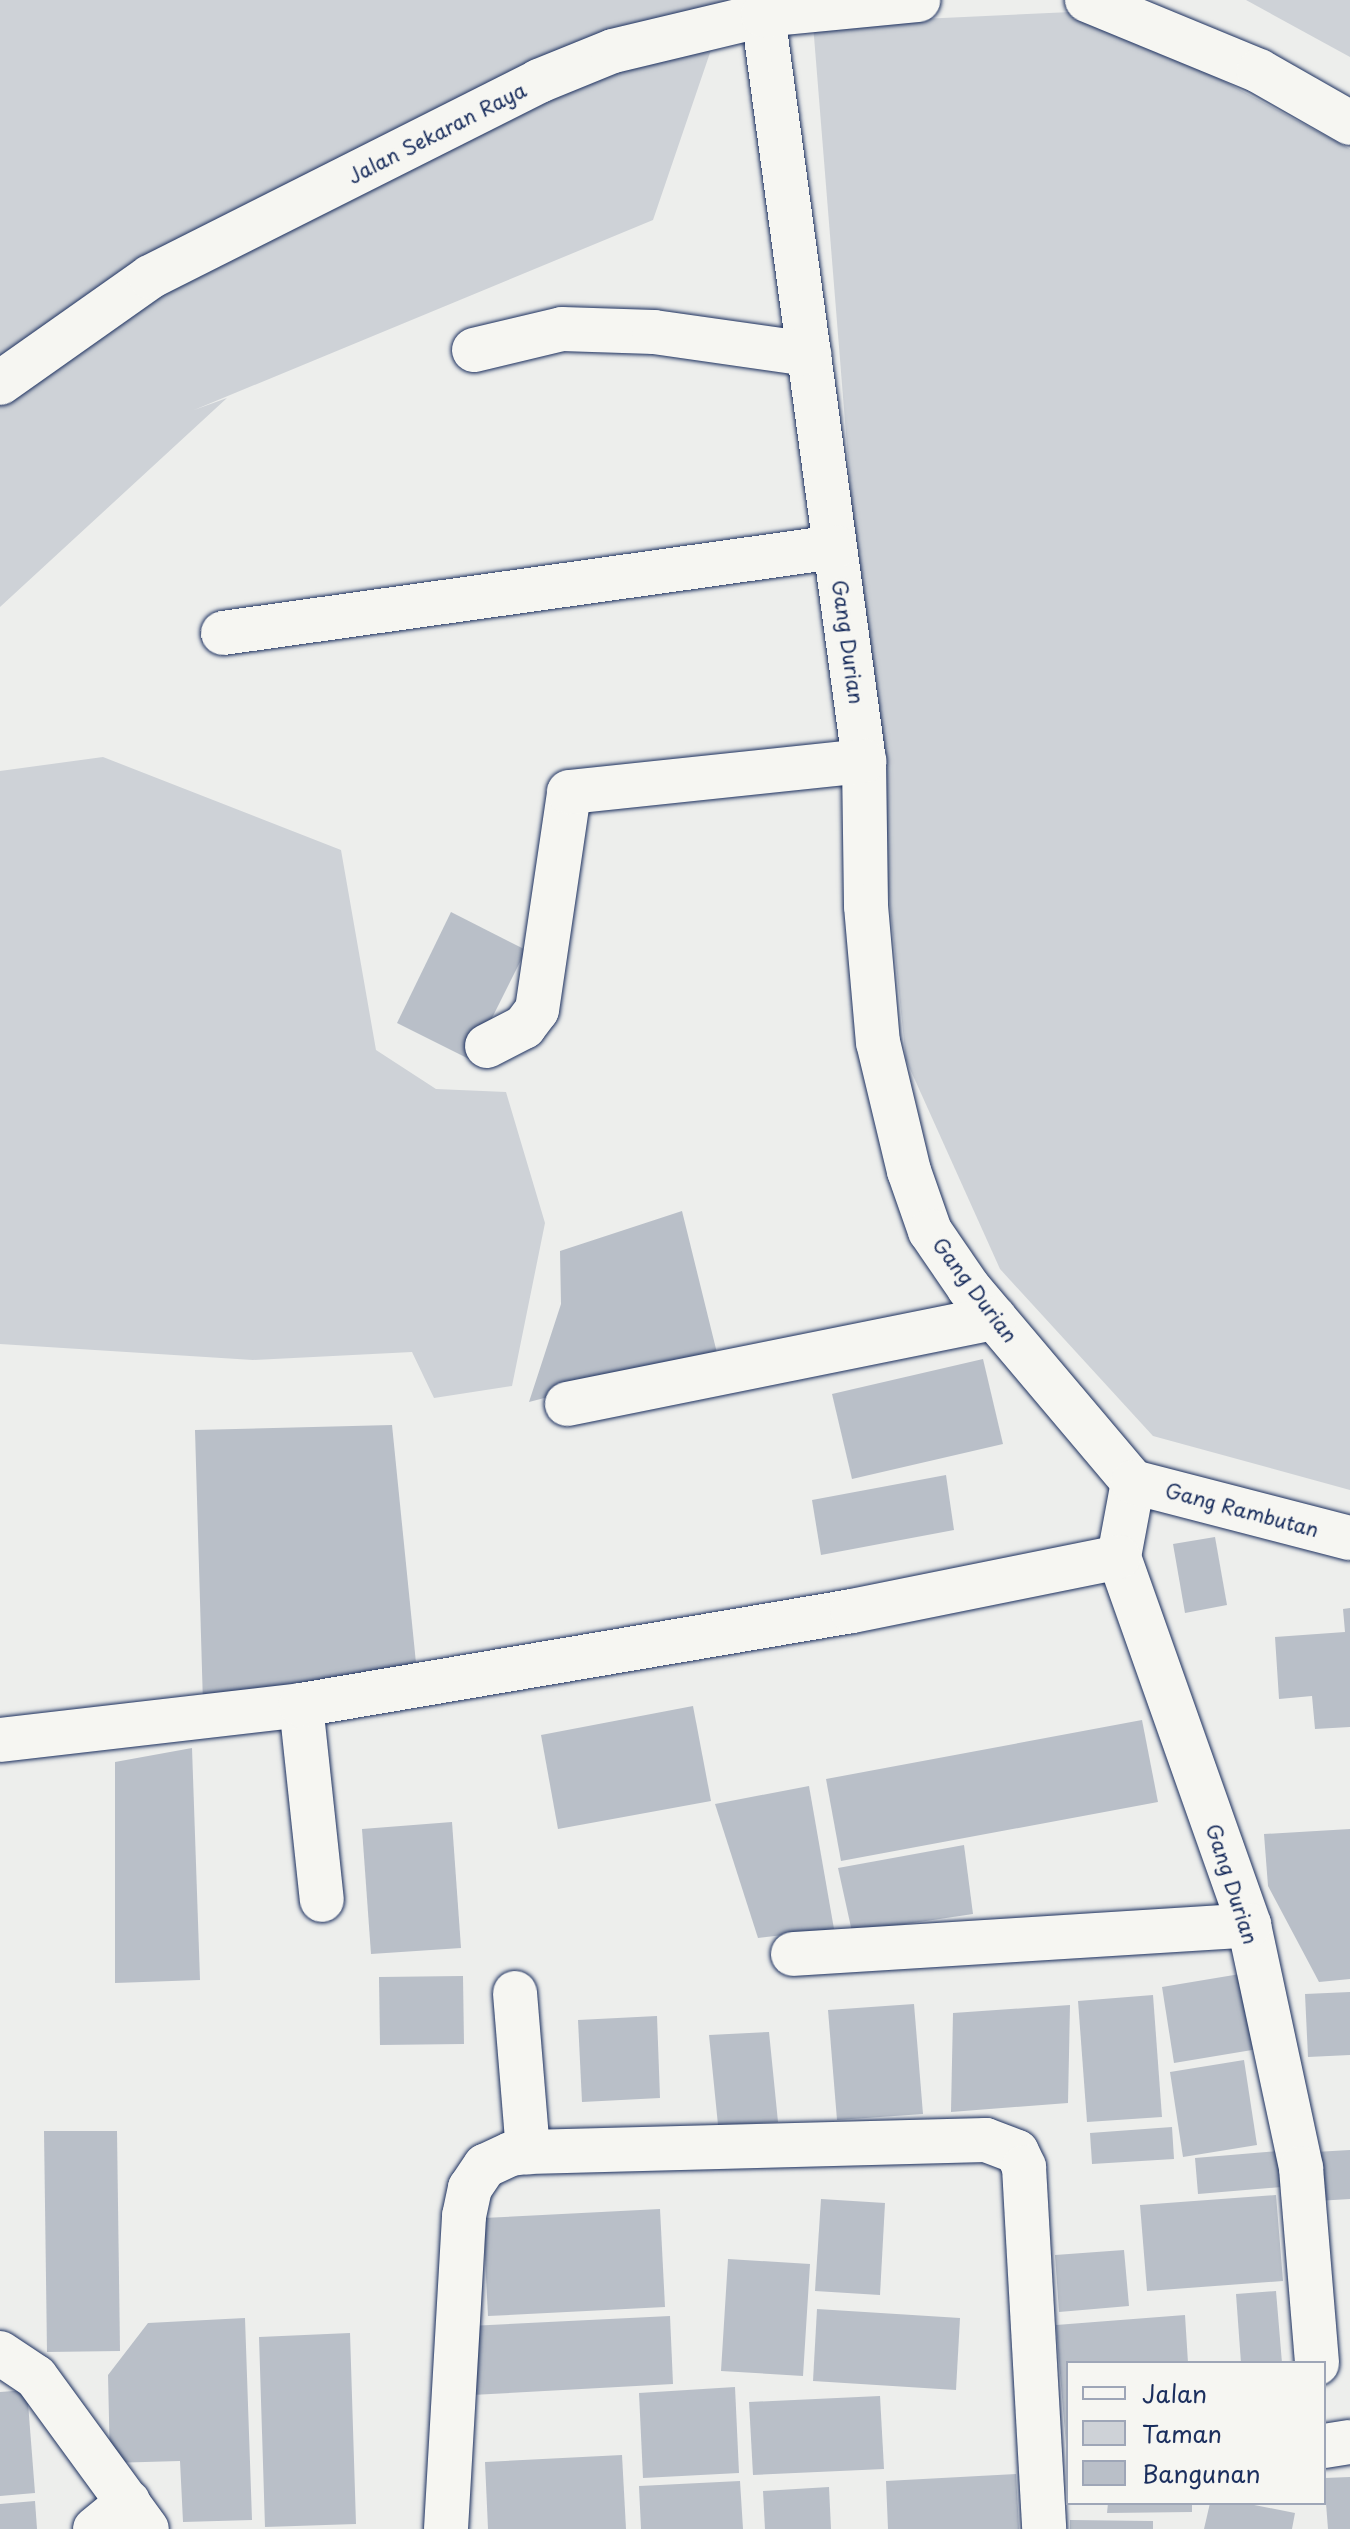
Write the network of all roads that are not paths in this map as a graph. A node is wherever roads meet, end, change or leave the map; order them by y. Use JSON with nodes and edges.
{"nodes":[{"id":1,"x":918,"y":0,"type":"edge"},
{"id":2,"x":1087,"y":0,"type":"edge"},
{"id":3,"x":763,"y":15,"type":"junction"},
{"id":4,"x":1350,"y":123,"type":"edge"},
{"id":5,"x":474,"y":350,"type":"dead end"},
{"id":6,"x":809,"y":354,"type":"junction"},
{"id":7,"x":0,"y":383,"type":"edge"},
{"id":8,"x":835,"y":547,"type":"junction"},
{"id":9,"x":223,"y":633,"type":"dead end"},
{"id":10,"x":864,"y":761,"type":"junction"},
{"id":11,"x":487,"y":1046,"type":"dead end"},
{"id":12,"x":994,"y":1318,"type":"junction"},
{"id":13,"x":567,"y":1404,"type":"dead end"},
{"id":14,"x":1133,"y":1482,"type":"junction"},
{"id":15,"x":1350,"y":1538,"type":"edge"},
{"id":16,"x":1119,"y":1557,"type":"junction"},
{"id":17,"x":301,"y":1705,"type":"junction"},
{"id":18,"x":0,"y":1740,"type":"edge"},
{"id":19,"x":322,"y":1900,"type":"dead end"},
{"id":20,"x":1249,"y":1925,"type":"junction"},
{"id":21,"x":793,"y":1954,"type":"dead end"},
{"id":22,"x":515,"y":1993,"type":"dead end"},
{"id":23,"x":528,"y":2152,"type":"junction"},
{"id":24,"x":0,"y":2353,"type":"edge"},
{"id":25,"x":1317,"y":2361,"type":"edge"},
{"id":26,"x":1350,"y":2442,"type":"edge"},
{"id":27,"x":1326,"y":2446,"type":"edge"},
{"id":28,"x":1055,"y":2482,"type":"edge"},
{"id":29,"x":138,"y":2516,"type":"edge"},
{"id":30,"x":95,"y":2529,"type":"edge"},
{"id":31,"x":446,"y":2529,"type":"edge"},
{"id":32,"x":1044,"y":2529,"type":"edge"}],
"edges":[{"from":1,"to":3,"type":"street","name":"Jalan Sekaran Raya"},
{"from":2,"to":4,"type":"street"},
{"from":3,"to":6,"type":"street","name":"Gang Durian"},
{"from":3,"to":7,"type":"street","name":"Jalan Sekaran Raya"},
{"from":5,"to":6,"type":"street"},
{"from":6,"to":8,"type":"street","name":"Gang Durian"},
{"from":8,"to":9,"type":"street"},
{"from":8,"to":10,"type":"street","name":"Gang Durian"},
{"from":10,"to":11,"type":"street"},
{"from":10,"to":12,"type":"street","name":"Gang Durian"},
{"from":12,"to":13,"type":"street"},
{"from":12,"to":14,"type":"street","name":"Gang Durian"},
{"from":14,"to":15,"type":"street","name":"Gang Rambutan"},
{"from":14,"to":16,"type":"street"},
{"from":16,"to":17,"type":"street"},
{"from":16,"to":20,"type":"street","name":"Gang Durian"},
{"from":17,"to":18,"type":"street"},
{"from":17,"to":19,"type":"street"},
{"from":20,"to":21,"type":"street"},
{"from":20,"to":25,"type":"street","name":"Gang Durian"},
{"from":22,"to":23,"type":"street"},
{"from":23,"to":28,"type":"street"},
{"from":23,"to":31,"type":"street"},
{"from":24,"to":29,"type":"street"},
{"from":26,"to":27,"type":"street"},
{"from":28,"to":32,"type":"street"},
{"from":29,"to":30,"type":"street"}]}
